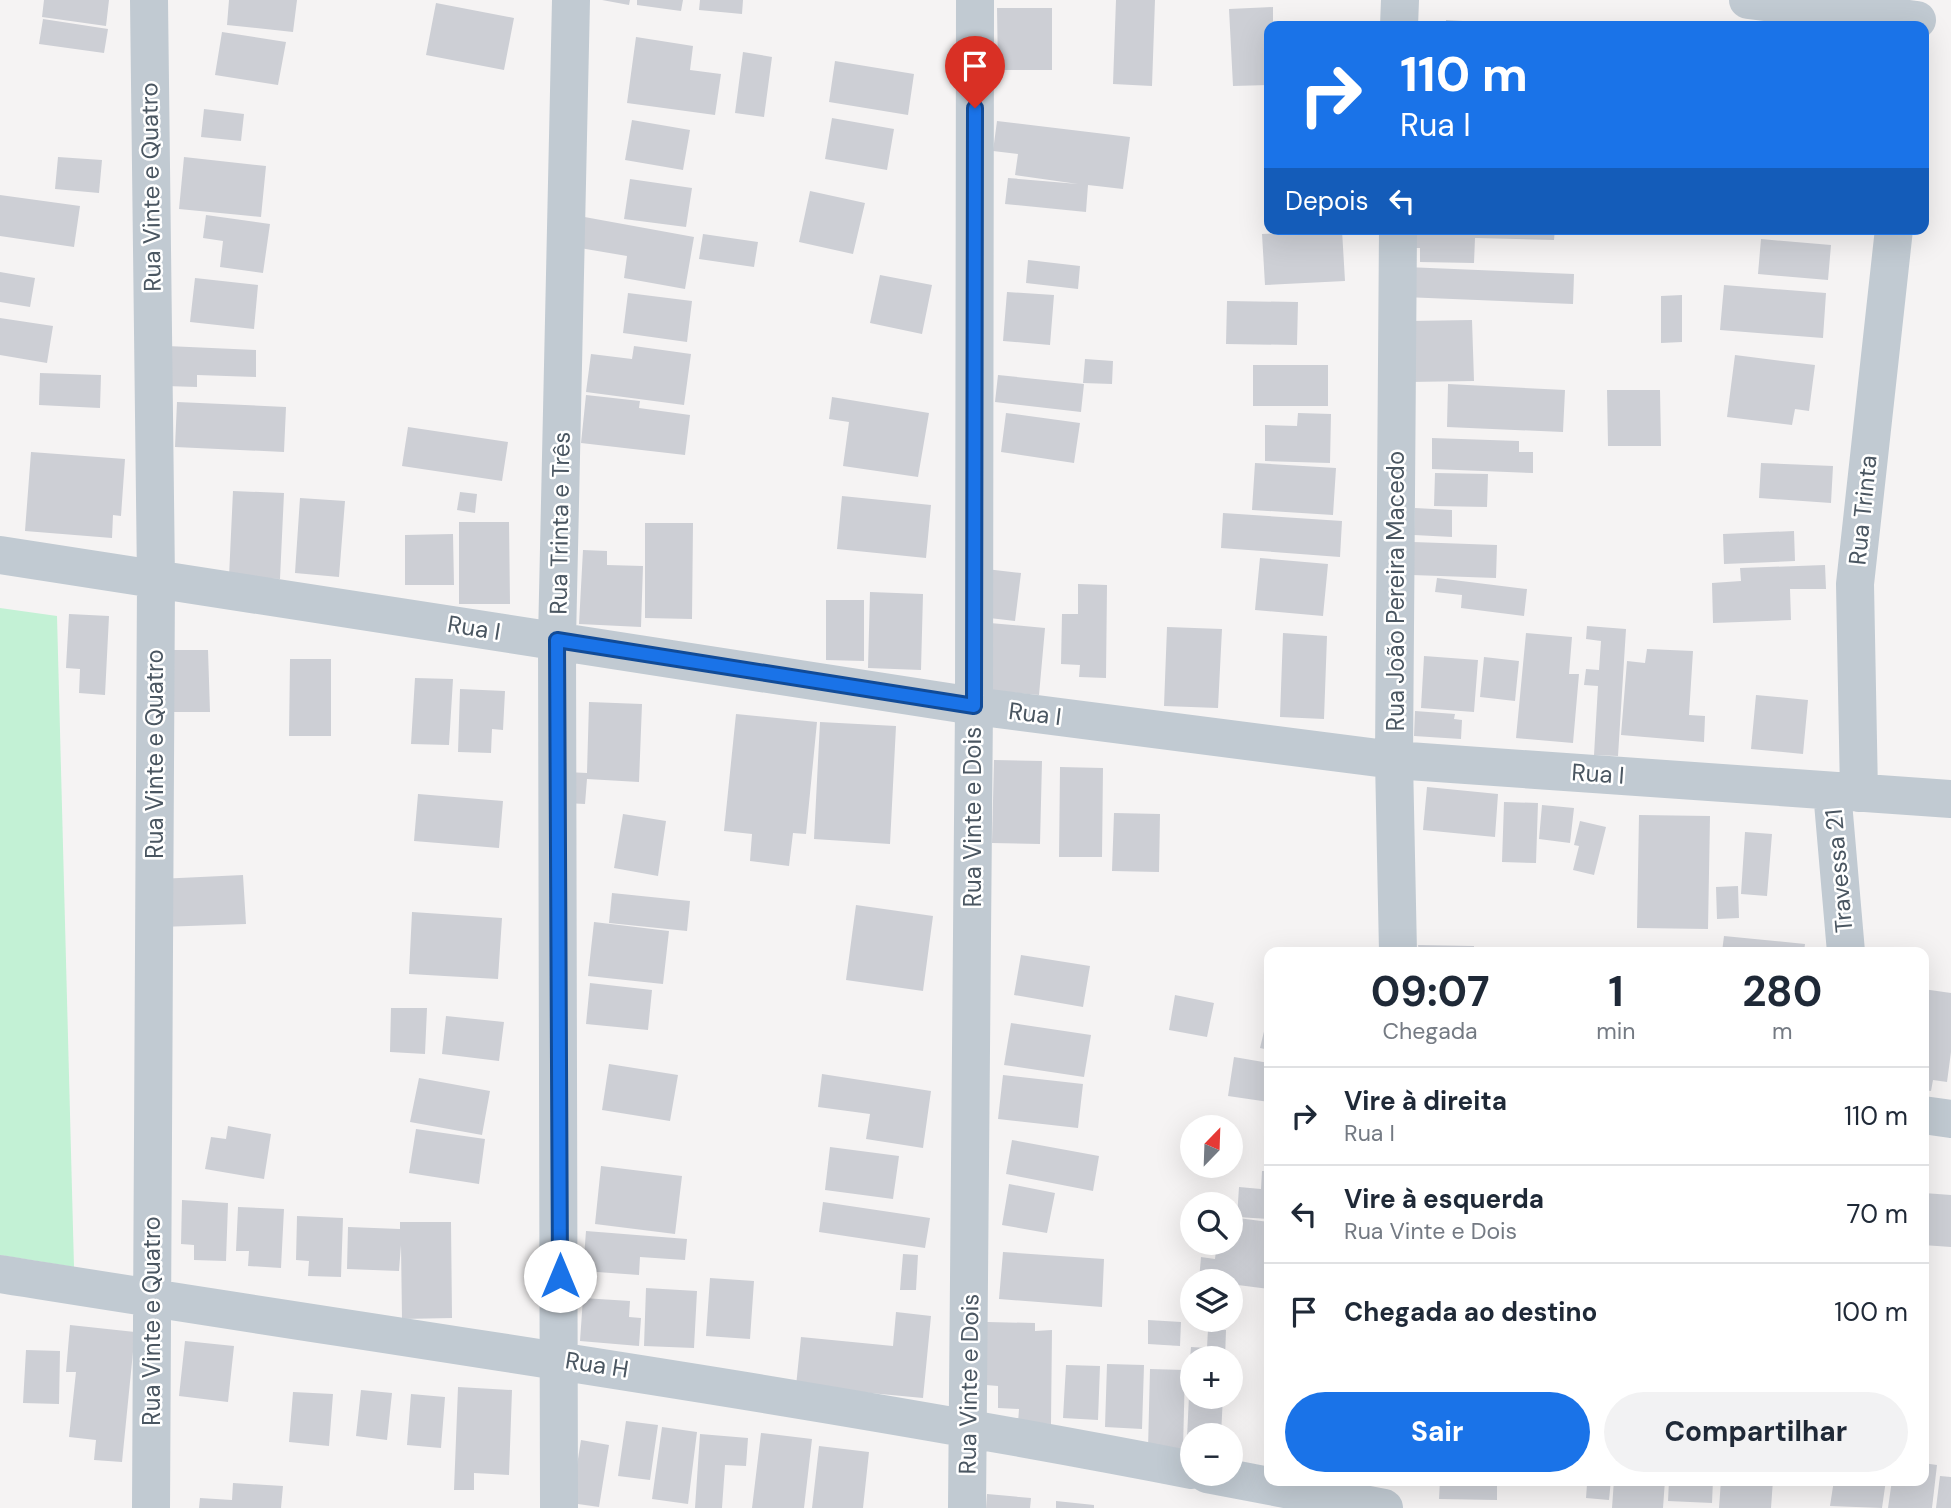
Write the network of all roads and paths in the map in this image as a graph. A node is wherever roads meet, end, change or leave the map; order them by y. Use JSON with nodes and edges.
{"nodes":[{"id":1,"x":149,"y":0,"type":"edge"},
{"id":2,"x":571,"y":0,"type":"edge"},
{"id":3,"x":975,"y":0,"type":"edge"},
{"id":4,"x":1399,"y":0,"type":"edge"},
{"id":5,"x":1748,"y":0,"type":"edge"},
{"id":6,"x":1917,"y":15,"type":"edge"},
{"id":7,"x":1399,"y":21,"type":"edge"},
{"id":8,"x":1398,"y":235,"type":"edge"},
{"id":9,"x":1893,"y":235,"type":"edge"},
{"id":10,"x":0,"y":555,"type":"edge"},
{"id":11,"x":156,"y":580,"type":"junction"},
{"id":12,"x":557,"y":640,"type":"junction"},
{"id":13,"x":974,"y":706,"type":"junction"},
{"id":14,"x":1394,"y":760,"type":"junction"},
{"id":15,"x":1846,"y":792,"type":"junction"},
{"id":16,"x":1951,"y":799,"type":"edge"},
{"id":17,"x":1398,"y":947,"type":"edge"},
{"id":18,"x":1846,"y":947,"type":"edge"},
{"id":19,"x":1929,"y":1116,"type":"edge"},
{"id":20,"x":1951,"y":1119,"type":"edge"},
{"id":21,"x":0,"y":1274,"type":"edge"},
{"id":22,"x":152,"y":1298,"type":"junction"},
{"id":23,"x":560,"y":1359,"type":"junction"},
{"id":24,"x":969,"y":1427,"type":"junction"},
{"id":25,"x":1180,"y":1469,"type":"edge"},
{"id":26,"x":1243,"y":1481,"type":"edge"},
{"id":27,"x":1264,"y":1485,"type":"edge"},
{"id":28,"x":1270,"y":1486,"type":"edge"},
{"id":29,"x":1387,"y":1486,"type":"edge"},
{"id":30,"x":151,"y":1508,"type":"edge"},
{"id":31,"x":559,"y":1508,"type":"edge"},
{"id":32,"x":967,"y":1508,"type":"edge"},
{"id":33,"x":1385,"y":1508,"type":"edge"}],
"edges":[{"from":1,"to":11,"type":"street","name":"Rua Vinte e Quatro"},
{"from":2,"to":12,"type":"street","name":"Rua Trinta e Três"},
{"from":3,"to":13,"type":"street","name":"Rua Vinte e Dois"},
{"from":4,"to":7,"type":"street"},
{"from":5,"to":6,"type":"street"},
{"from":8,"to":14,"type":"street","name":"Rua João Pereira Macedo"},
{"from":9,"to":15,"type":"street","name":"Rua Trinta"},
{"from":10,"to":11,"type":"street","name":"Rua I"},
{"from":11,"to":12,"type":"street","name":"Rua I"},
{"from":11,"to":22,"type":"street","name":"Rua Vinte e Quatro"},
{"from":12,"to":13,"type":"street","name":"Rua I"},
{"from":12,"to":23,"type":"street","name":"Rua Trinta e Três"},
{"from":13,"to":14,"type":"street","name":"Rua I"},
{"from":13,"to":24,"type":"street","name":"Rua Vinte e Dois"},
{"from":14,"to":15,"type":"street","name":"Rua I"},
{"from":14,"to":17,"type":"street","name":"Rua João Pereira Macedo"},
{"from":15,"to":16,"type":"street","name":"Rua I"},
{"from":15,"to":18,"type":"street","name":"Travessa 21"},
{"from":19,"to":20,"type":"street"},
{"from":21,"to":22,"type":"street","name":"Rua H"},
{"from":22,"to":23,"type":"street","name":"Rua H"},
{"from":22,"to":30,"type":"street","name":"Rua Vinte e Quatro"},
{"from":23,"to":24,"type":"street","name":"Rua H"},
{"from":23,"to":31,"type":"street","name":"Rua Trinta e Três"},
{"from":24,"to":25,"type":"street","name":"Rua H"},
{"from":24,"to":32,"type":"street","name":"Rua Vinte e Dois"},
{"from":26,"to":27,"type":"street"},
{"from":28,"to":33,"type":"street"},
{"from":29,"to":33,"type":"street"}]}
